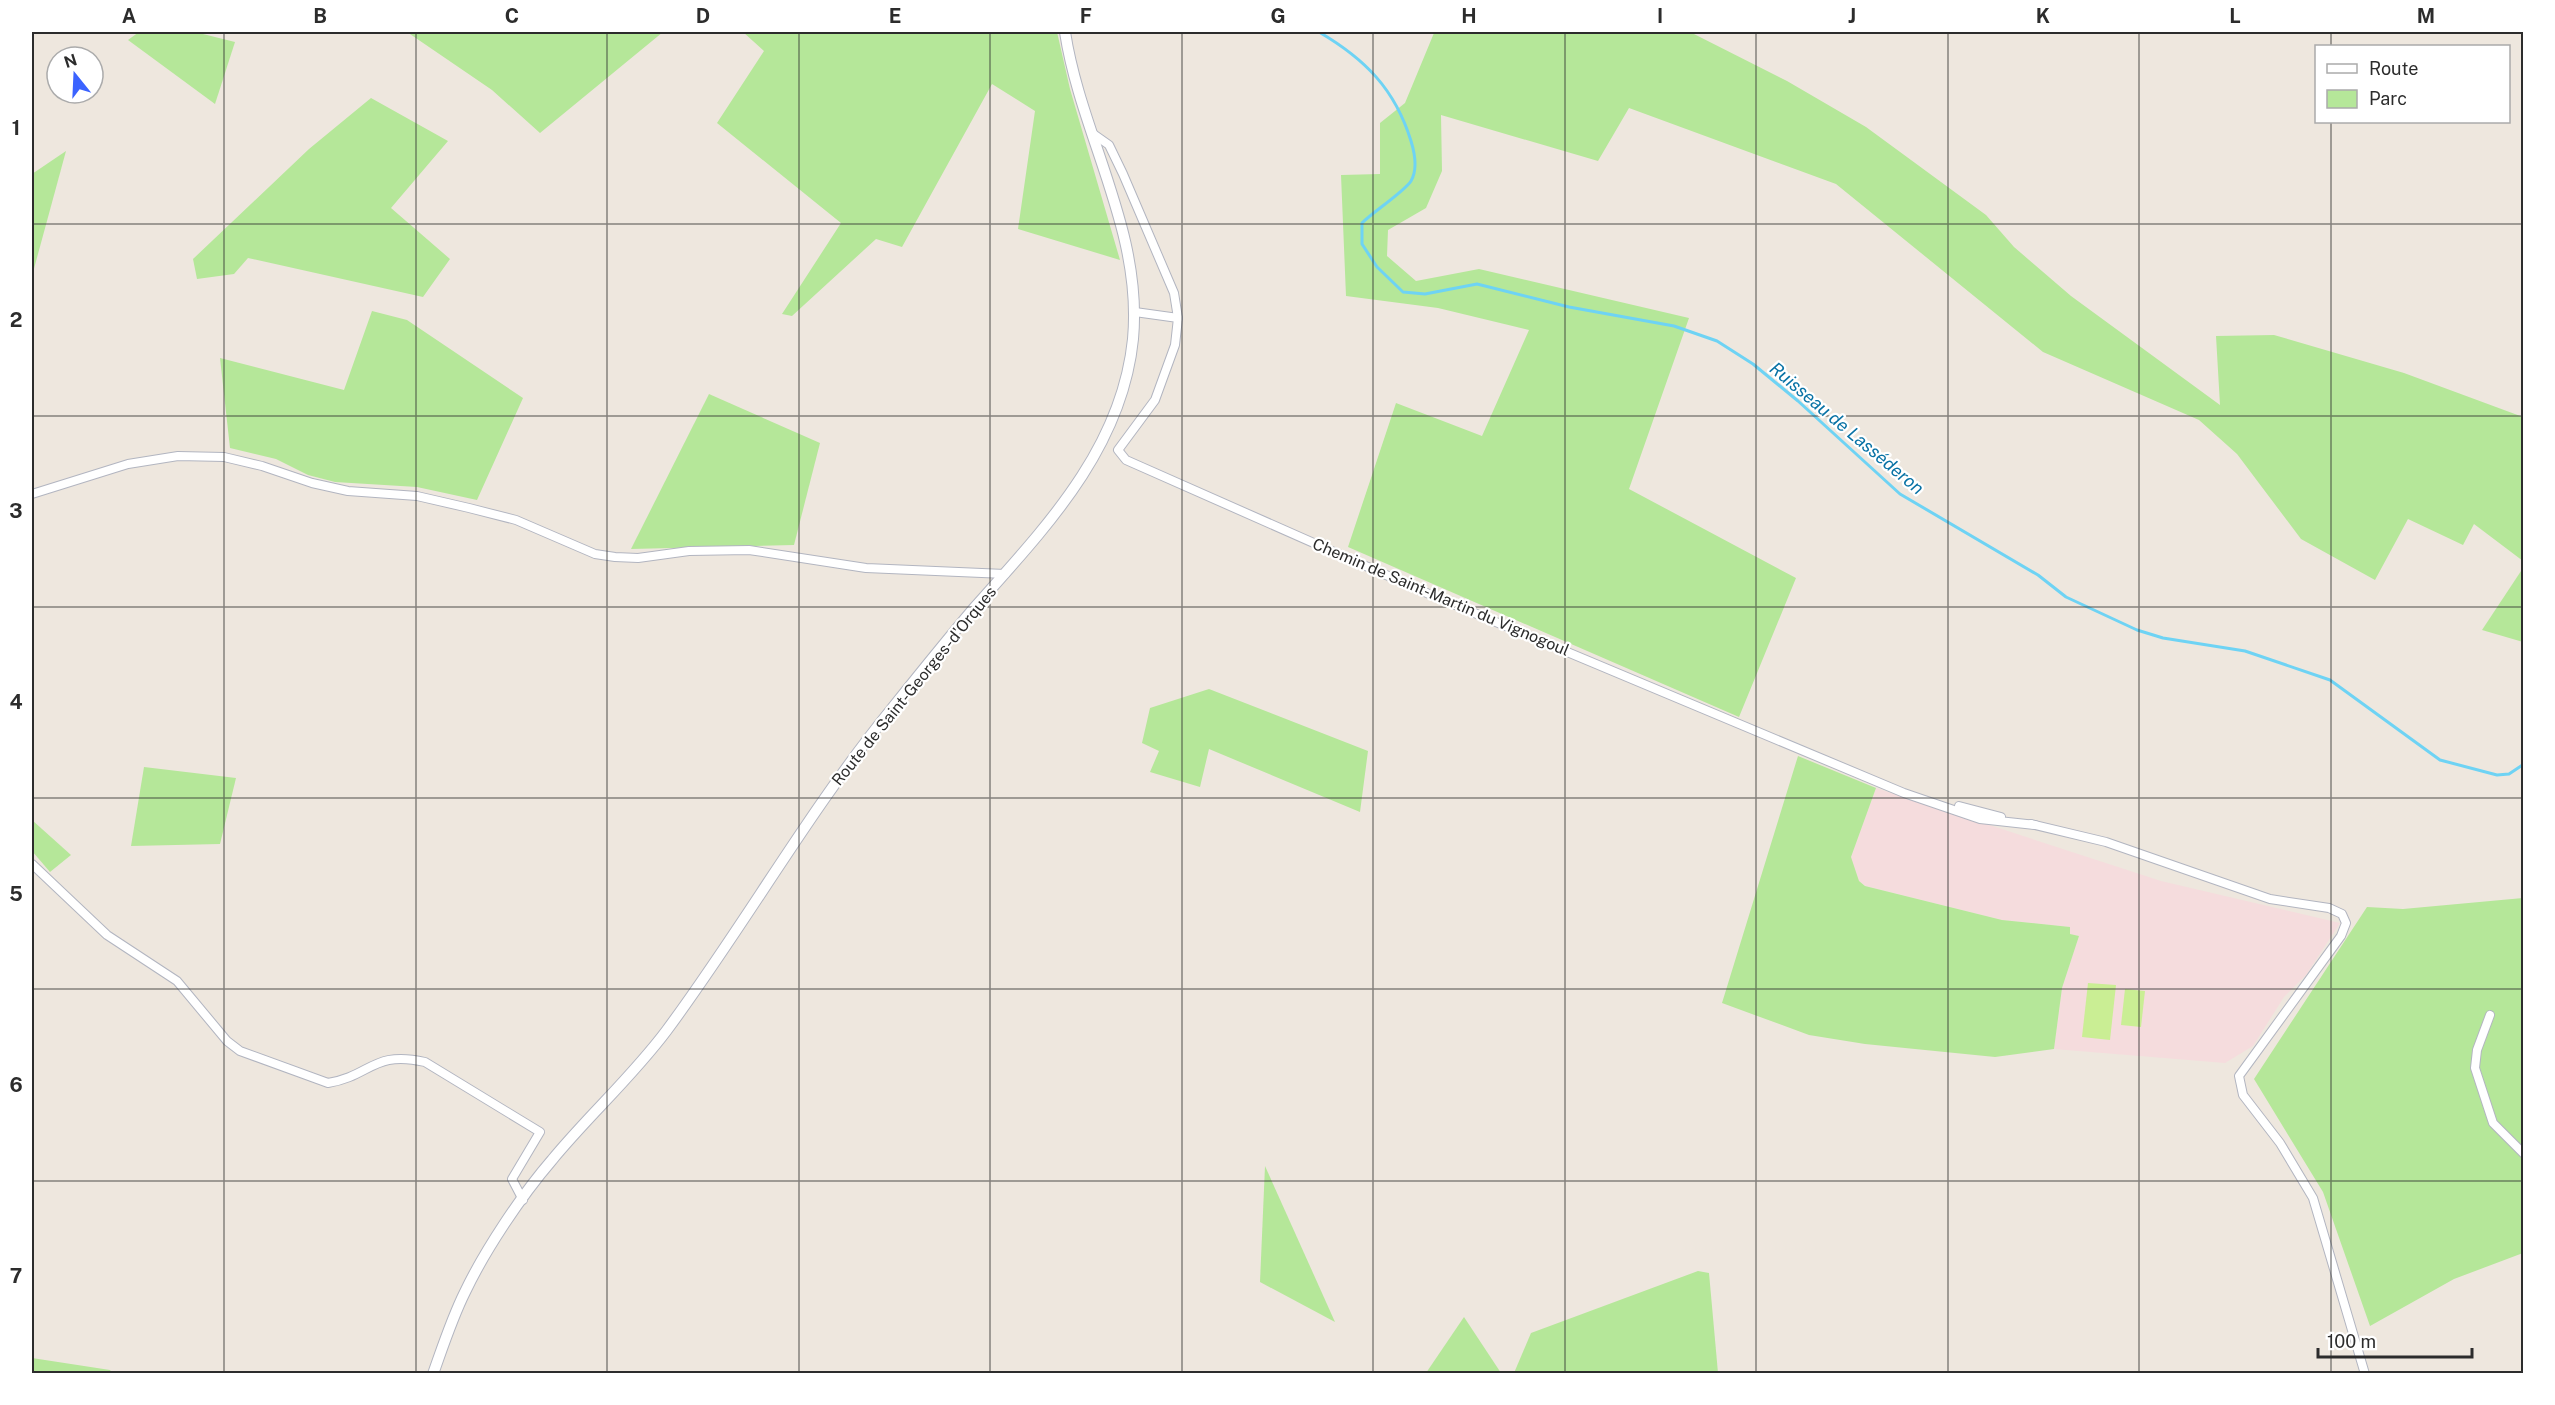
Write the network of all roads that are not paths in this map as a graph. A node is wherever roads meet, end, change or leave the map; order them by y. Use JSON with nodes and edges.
{"nodes":[{"id":1,"x":1065,"y":32,"type":"edge"},
{"id":2,"x":1092,"y":133,"type":"junction"},
{"id":3,"x":1135,"y":312,"type":"junction"},
{"id":4,"x":1178,"y":318,"type":"junction"},
{"id":5,"x":32,"y":494,"type":"edge"},
{"id":6,"x":1005,"y":574,"type":"junction"},
{"id":7,"x":32,"y":864,"type":"edge"},
{"id":8,"x":2490,"y":1015,"type":"dead end"},
{"id":9,"x":2523,"y":1154,"type":"edge"},
{"id":10,"x":523,"y":1200,"type":"junction"},
{"id":11,"x":433,"y":1374,"type":"edge"},
{"id":12,"x":2365,"y":1374,"type":"edge"}],
"edges":[{"from":1,"to":2,"type":"street","name":"Route de Saint-Georges-d'Orques"},
{"from":2,"to":3,"type":"street","name":"Route de Saint-Georges-d'Orques"},
{"from":2,"to":4,"type":"street","name":"Chemin de Saint-Martin du Vignogoul"},
{"from":3,"to":4,"type":"street"},
{"from":3,"to":6,"type":"street","name":"Route de Saint-Georges-d'Orques"},
{"from":4,"to":12,"type":"street","name":"Chemin de Saint-Martin du Vignogoul"},
{"from":5,"to":6,"type":"street"},
{"from":6,"to":10,"type":"street","name":"Route de Saint-Georges-d'Orques"},
{"from":7,"to":10,"type":"street"},
{"from":8,"to":9,"type":"street"},
{"from":10,"to":11,"type":"street","name":"Route de Saint-Georges-d'Orques"}]}
